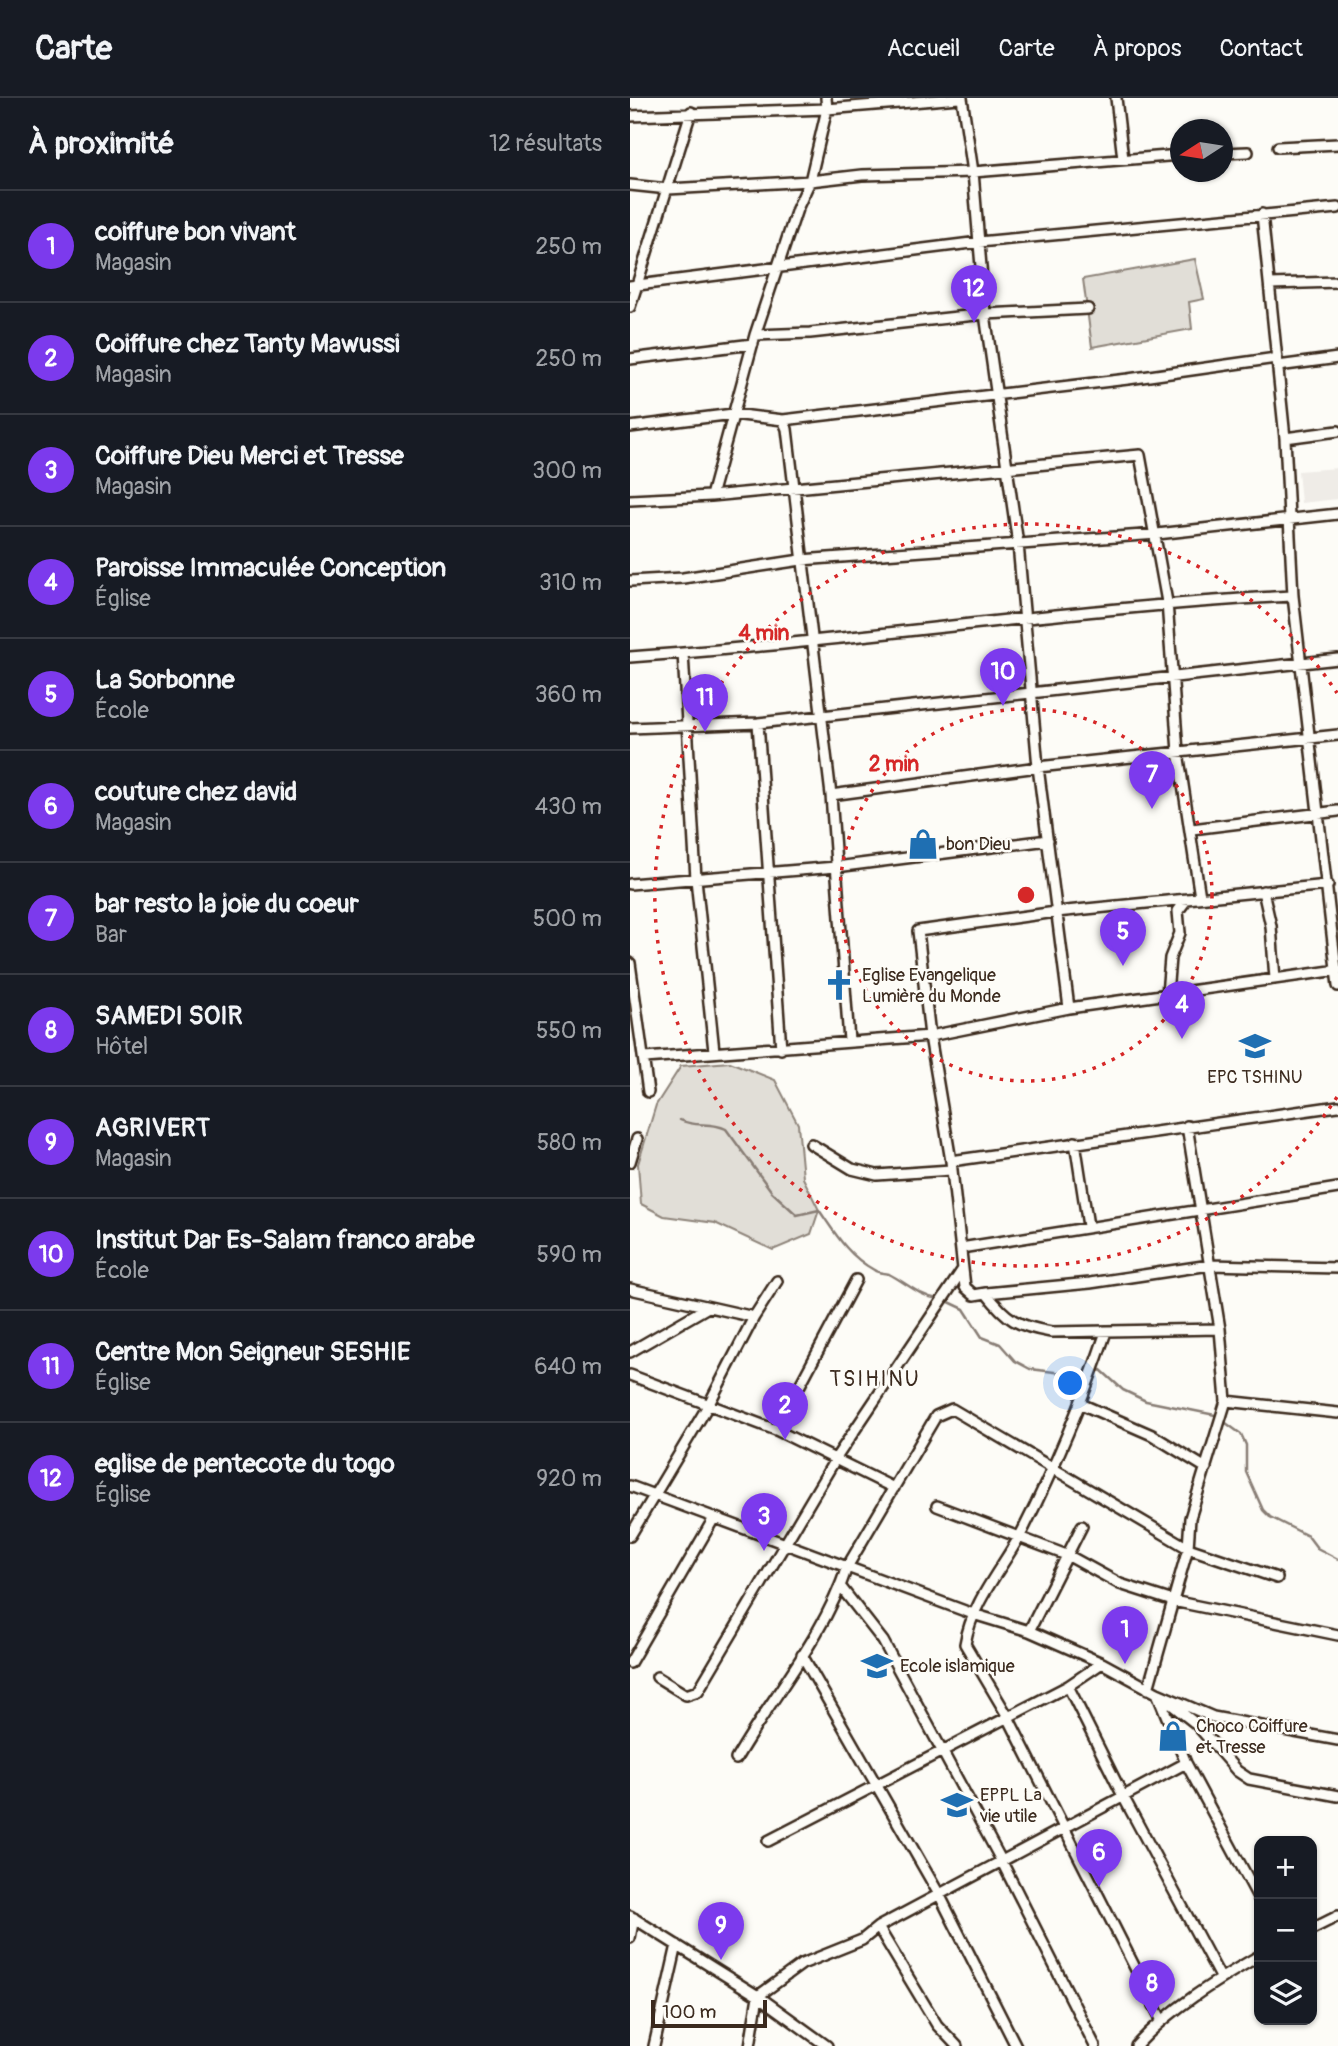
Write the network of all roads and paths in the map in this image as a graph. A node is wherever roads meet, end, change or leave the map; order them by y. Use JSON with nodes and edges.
{"nodes":[{"id":1,"x":826,"y":98,"type":"edge"},
{"id":2,"x":961,"y":98,"type":"edge"},
{"id":3,"x":1116,"y":98,"type":"edge"},
{"id":4,"x":827,"y":109,"type":"junction"},
{"id":5,"x":691,"y":112,"type":"junction"},
{"id":6,"x":630,"y":116,"type":"edge"},
{"id":7,"x":1338,"y":144,"type":"edge"},
{"id":8,"x":1278,"y":147,"type":"dead end"},
{"id":9,"x":1248,"y":152,"type":"dead end"},
{"id":10,"x":1233,"y":153,"type":"edge"},
{"id":11,"x":1170,"y":156,"type":"edge"},
{"id":12,"x":1123,"y":159,"type":"junction"},
{"id":13,"x":973,"y":172,"type":"junction"},
{"id":14,"x":810,"y":181,"type":"junction"},
{"id":15,"x":630,"y":185,"type":"edge"},
{"id":16,"x":668,"y":188,"type":"junction"},
{"id":17,"x":1338,"y":208,"type":"edge"},
{"id":18,"x":1262,"y":214,"type":"junction"},
{"id":19,"x":979,"y":242,"type":"junction"},
{"id":20,"x":779,"y":268,"type":"junction"},
{"id":21,"x":1338,"y":282,"type":"edge"},
{"id":22,"x":1270,"y":285,"type":"junction"},
{"id":23,"x":633,"y":286,"type":"edge"},
{"id":24,"x":630,"y":307,"type":"edge"},
{"id":25,"x":1088,"y":309,"type":"dead end"},
{"id":26,"x":985,"y":314,"type":"junction"},
{"id":27,"x":754,"y":340,"type":"junction"},
{"id":28,"x":1338,"y":358,"type":"edge"},
{"id":29,"x":630,"y":359,"type":"edge"},
{"id":30,"x":1277,"y":362,"type":"junction"},
{"id":31,"x":998,"y":392,"type":"junction"},
{"id":32,"x":733,"y":415,"type":"junction"},
{"id":33,"x":783,"y":420,"type":"junction"},
{"id":34,"x":630,"y":427,"type":"edge"},
{"id":35,"x":1338,"y":431,"type":"edge"},
{"id":36,"x":1285,"y":438,"type":"junction"},
{"id":37,"x":1008,"y":467,"type":"junction"},
{"id":38,"x":794,"y":485,"type":"junction"},
{"id":39,"x":711,"y":496,"type":"junction"},
{"id":40,"x":630,"y":500,"type":"edge"},
{"id":41,"x":1338,"y":514,"type":"edge"},
{"id":42,"x":1290,"y":517,"type":"junction"},
{"id":43,"x":1157,"y":534,"type":"junction"},
{"id":44,"x":1018,"y":544,"type":"junction"},
{"id":45,"x":801,"y":560,"type":"junction"},
{"id":46,"x":630,"y":581,"type":"edge"},
{"id":47,"x":1293,"y":596,"type":"junction"},
{"id":48,"x":1167,"y":602,"type":"junction"},
{"id":49,"x":1025,"y":618,"type":"junction"},
{"id":50,"x":813,"y":641,"type":"junction"},
{"id":51,"x":683,"y":653,"type":"junction"},
{"id":52,"x":630,"y":657,"type":"edge"},
{"id":53,"x":1338,"y":659,"type":"edge"},
{"id":54,"x":1303,"y":665,"type":"junction"},
{"id":55,"x":1173,"y":678,"type":"junction"},
{"id":56,"x":1031,"y":695,"type":"junction"},
{"id":57,"x":822,"y":714,"type":"junction"},
{"id":58,"x":758,"y":723,"type":"junction"},
{"id":59,"x":630,"y":728,"type":"edge"},
{"id":60,"x":686,"y":728,"type":"junction"},
{"id":61,"x":1338,"y":735,"type":"edge"},
{"id":62,"x":1311,"y":737,"type":"junction"},
{"id":63,"x":1178,"y":751,"type":"junction"},
{"id":64,"x":1038,"y":767,"type":"junction"},
{"id":65,"x":831,"y":795,"type":"junction"},
{"id":66,"x":1338,"y":811,"type":"edge"},
{"id":67,"x":1318,"y":813,"type":"junction"},
{"id":68,"x":1192,"y":830,"type":"junction"},
{"id":69,"x":1048,"y":841,"type":"junction"},
{"id":70,"x":836,"y":867,"type":"junction"},
{"id":71,"x":768,"y":871,"type":"junction"},
{"id":72,"x":696,"y":879,"type":"junction"},
{"id":73,"x":630,"y":884,"type":"edge"},
{"id":74,"x":1328,"y":885,"type":"junction"},
{"id":75,"x":1263,"y":891,"type":"junction"},
{"id":76,"x":1200,"y":897,"type":"junction"},
{"id":77,"x":1187,"y":899,"type":"junction"},
{"id":78,"x":1056,"y":912,"type":"junction"},
{"id":79,"x":630,"y":963,"type":"edge"},
{"id":80,"x":1337,"y":970,"type":"edge"},
{"id":81,"x":1275,"y":979,"type":"junction"},
{"id":82,"x":1338,"y":986,"type":"edge"},
{"id":83,"x":1167,"y":994,"type":"junction"},
{"id":84,"x":1069,"y":1009,"type":"junction"},
{"id":85,"x":634,"y":1036,"type":"edge"},
{"id":86,"x":930,"y":1036,"type":"junction"},
{"id":87,"x":849,"y":1041,"type":"junction"},
{"id":88,"x":781,"y":1049,"type":"junction"},
{"id":89,"x":714,"y":1051,"type":"junction"},
{"id":90,"x":645,"y":1058,"type":"junction"},
{"id":91,"x":648,"y":1092,"type":"dead end"},
{"id":92,"x":1338,"y":1105,"type":"edge"},
{"id":93,"x":1187,"y":1126,"type":"junction"},
{"id":94,"x":637,"y":1139,"type":"dead end"},
{"id":95,"x":1075,"y":1142,"type":"junction"},
{"id":96,"x":811,"y":1144,"type":"dead end"},
{"id":97,"x":630,"y":1162,"type":"edge"},
{"id":98,"x":951,"y":1166,"type":"junction"},
{"id":99,"x":1338,"y":1188,"type":"edge"},
{"id":100,"x":1201,"y":1208,"type":"junction"},
{"id":101,"x":1088,"y":1226,"type":"junction"},
{"id":102,"x":961,"y":1248,"type":"junction"},
{"id":103,"x":1210,"y":1265,"type":"junction"},
{"id":104,"x":1338,"y":1268,"type":"edge"},
{"id":105,"x":963,"y":1269,"type":"junction"},
{"id":106,"x":856,"y":1280,"type":"dead end"},
{"id":107,"x":777,"y":1281,"type":"dead end"},
{"id":108,"x":630,"y":1289,"type":"edge"},
{"id":109,"x":986,"y":1293,"type":"junction"},
{"id":110,"x":708,"y":1307,"type":"junction"},
{"id":111,"x":754,"y":1317,"type":"junction"},
{"id":112,"x":1220,"y":1329,"type":"junction"},
{"id":113,"x":1106,"y":1332,"type":"junction"},
{"id":114,"x":630,"y":1352,"type":"edge"},
{"id":115,"x":630,"y":1375,"type":"edge"},
{"id":116,"x":1226,"y":1401,"type":"junction"},
{"id":117,"x":709,"y":1404,"type":"junction"},
{"id":118,"x":1081,"y":1404,"type":"junction"},
{"id":119,"x":1338,"y":1413,"type":"edge"},
{"id":120,"x":776,"y":1430,"type":"junction"},
{"id":121,"x":836,"y":1458,"type":"junction"},
{"id":122,"x":1206,"y":1468,"type":"junction"},
{"id":123,"x":1053,"y":1471,"type":"junction"},
{"id":124,"x":630,"y":1486,"type":"edge"},
{"id":125,"x":894,"y":1488,"type":"junction"},
{"id":126,"x":654,"y":1495,"type":"junction"},
{"id":127,"x":937,"y":1506,"type":"dead end"},
{"id":128,"x":714,"y":1518,"type":"junction"},
{"id":129,"x":1082,"y":1526,"type":"dead end"},
{"id":130,"x":630,"y":1536,"type":"edge"},
{"id":131,"x":1020,"y":1536,"type":"junction"},
{"id":132,"x":786,"y":1542,"type":"junction"},
{"id":133,"x":1188,"y":1548,"type":"junction"},
{"id":134,"x":1069,"y":1556,"type":"junction"},
{"id":135,"x":846,"y":1567,"type":"junction"},
{"id":136,"x":1277,"y":1578,"type":"dead end"},
{"id":137,"x":840,"y":1586,"type":"junction"},
{"id":138,"x":1172,"y":1601,"type":"junction"},
{"id":139,"x":972,"y":1614,"type":"junction"},
{"id":140,"x":1029,"y":1631,"type":"junction"},
{"id":141,"x":1338,"y":1635,"type":"edge"},
{"id":142,"x":802,"y":1655,"type":"junction"},
{"id":143,"x":630,"y":1663,"type":"edge"},
{"id":144,"x":1102,"y":1663,"type":"junction"},
{"id":145,"x":657,"y":1677,"type":"dead end"},
{"id":146,"x":1068,"y":1686,"type":"junction"},
{"id":147,"x":1153,"y":1691,"type":"junction"},
{"id":148,"x":1007,"y":1716,"type":"junction"},
{"id":149,"x":1338,"y":1740,"type":"edge"},
{"id":150,"x":943,"y":1752,"type":"junction"},
{"id":151,"x":736,"y":1759,"type":"dead end"},
{"id":152,"x":1186,"y":1763,"type":"junction"},
{"id":153,"x":878,"y":1785,"type":"junction"},
{"id":154,"x":1338,"y":1796,"type":"edge"},
{"id":155,"x":1124,"y":1798,"type":"junction"},
{"id":156,"x":1064,"y":1827,"type":"junction"},
{"id":157,"x":768,"y":1841,"type":"dead end"},
{"id":158,"x":1001,"y":1860,"type":"junction"},
{"id":159,"x":1254,"y":1890,"type":"edge"},
{"id":160,"x":940,"y":1896,"type":"junction"},
{"id":161,"x":1338,"y":1916,"type":"edge"},
{"id":162,"x":632,"y":1917,"type":"edge"},
{"id":163,"x":1317,"y":1926,"type":"edge"},
{"id":164,"x":878,"y":1927,"type":"junction"},
{"id":165,"x":630,"y":1938,"type":"edge"},
{"id":166,"x":677,"y":1945,"type":"junction"},
{"id":167,"x":1254,"y":1959,"type":"edge"},
{"id":168,"x":1220,"y":1977,"type":"junction"},
{"id":169,"x":758,"y":1996,"type":"junction"},
{"id":170,"x":1162,"y":2021,"type":"junction"},
{"id":171,"x":814,"y":2035,"type":"junction"},
{"id":172,"x":654,"y":2046,"type":"edge"},
{"id":173,"x":750,"y":2046,"type":"edge"},
{"id":174,"x":811,"y":2046,"type":"edge"},
{"id":175,"x":827,"y":2046,"type":"edge"},
{"id":176,"x":957,"y":2046,"type":"edge"},
{"id":177,"x":1016,"y":2046,"type":"edge"},
{"id":178,"x":1095,"y":2046,"type":"edge"},
{"id":179,"x":1136,"y":2046,"type":"edge"}],
"edges":[{"from":1,"to":4,"type":"street"},
{"from":2,"to":4,"type":"street"},
{"from":2,"to":13,"type":"street"},
{"from":3,"to":12,"type":"street"},
{"from":4,"to":5,"type":"street"},
{"from":4,"to":14,"type":"street"},
{"from":5,"to":6,"type":"street"},
{"from":5,"to":16,"type":"street"},
{"from":7,"to":8,"type":"street"},
{"from":9,"to":10,"type":"street"},
{"from":11,"to":12,"type":"street"},
{"from":12,"to":13,"type":"street"},
{"from":13,"to":14,"type":"street"},
{"from":13,"to":19,"type":"street"},
{"from":14,"to":16,"type":"street"},
{"from":14,"to":20,"type":"street"},
{"from":15,"to":16,"type":"street"},
{"from":16,"to":23,"type":"street"},
{"from":17,"to":18,"type":"street"},
{"from":18,"to":19,"type":"street"},
{"from":18,"to":22,"type":"street"},
{"from":19,"to":20,"type":"street"},
{"from":19,"to":26,"type":"street"},
{"from":20,"to":23,"type":"street"},
{"from":20,"to":27,"type":"street"},
{"from":21,"to":22,"type":"street"},
{"from":22,"to":30,"type":"street"},
{"from":23,"to":24,"type":"street"},
{"from":25,"to":26,"type":"street"},
{"from":26,"to":27,"type":"street"},
{"from":26,"to":31,"type":"street"},
{"from":27,"to":29,"type":"street"},
{"from":27,"to":32,"type":"street"},
{"from":28,"to":30,"type":"street"},
{"from":30,"to":31,"type":"street"},
{"from":30,"to":36,"type":"street"},
{"from":31,"to":33,"type":"street"},
{"from":31,"to":37,"type":"street"},
{"from":32,"to":33,"type":"street"},
{"from":32,"to":34,"type":"street"},
{"from":32,"to":39,"type":"street"},
{"from":33,"to":38,"type":"street"},
{"from":35,"to":36,"type":"street"},
{"from":36,"to":42,"type":"street"},
{"from":37,"to":38,"type":"street"},
{"from":37,"to":43,"type":"street"},
{"from":37,"to":44,"type":"street"},
{"from":38,"to":39,"type":"street"},
{"from":38,"to":45,"type":"street"},
{"from":39,"to":40,"type":"street"},
{"from":41,"to":42,"type":"street"},
{"from":42,"to":43,"type":"street"},
{"from":42,"to":47,"type":"street"},
{"from":43,"to":44,"type":"street"},
{"from":43,"to":48,"type":"street"},
{"from":44,"to":45,"type":"street"},
{"from":44,"to":49,"type":"street"},
{"from":45,"to":46,"type":"street"},
{"from":45,"to":50,"type":"street"},
{"from":47,"to":48,"type":"street"},
{"from":47,"to":54,"type":"street"},
{"from":48,"to":49,"type":"street"},
{"from":48,"to":55,"type":"street"},
{"from":49,"to":50,"type":"street"},
{"from":49,"to":56,"type":"street"},
{"from":50,"to":51,"type":"street"},
{"from":50,"to":57,"type":"street"},
{"from":51,"to":52,"type":"street"},
{"from":51,"to":60,"type":"street"},
{"from":53,"to":54,"type":"street"},
{"from":54,"to":55,"type":"street"},
{"from":54,"to":62,"type":"street"},
{"from":55,"to":56,"type":"street"},
{"from":55,"to":63,"type":"street"},
{"from":56,"to":57,"type":"street"},
{"from":56,"to":64,"type":"street"},
{"from":57,"to":58,"type":"street"},
{"from":57,"to":65,"type":"street"},
{"from":58,"to":60,"type":"street"},
{"from":58,"to":71,"type":"street"},
{"from":59,"to":60,"type":"street"},
{"from":60,"to":72,"type":"street"},
{"from":61,"to":62,"type":"street"},
{"from":62,"to":63,"type":"street"},
{"from":62,"to":67,"type":"street"},
{"from":63,"to":64,"type":"street"},
{"from":63,"to":68,"type":"street"},
{"from":64,"to":65,"type":"street"},
{"from":64,"to":69,"type":"street"},
{"from":65,"to":70,"type":"street"},
{"from":66,"to":67,"type":"street"},
{"from":67,"to":68,"type":"street"},
{"from":67,"to":74,"type":"street"},
{"from":68,"to":76,"type":"street"},
{"from":69,"to":70,"type":"street"},
{"from":69,"to":78,"type":"street"},
{"from":70,"to":71,"type":"street"},
{"from":70,"to":87,"type":"street"},
{"from":71,"to":72,"type":"street"},
{"from":71,"to":88,"type":"street"},
{"from":72,"to":73,"type":"street"},
{"from":72,"to":89,"type":"street"},
{"from":74,"to":75,"type":"street"},
{"from":74,"to":80,"type":"street"},
{"from":75,"to":76,"type":"street"},
{"from":75,"to":81,"type":"street"},
{"from":76,"to":77,"type":"street"},
{"from":77,"to":78,"type":"street"},
{"from":77,"to":83,"type":"street"},
{"from":78,"to":84,"type":"street"},
{"from":78,"to":86,"type":"street"},
{"from":79,"to":85,"type":"street"},
{"from":80,"to":81,"type":"street"},
{"from":80,"to":82,"type":"street"},
{"from":81,"to":83,"type":"street"},
{"from":83,"to":84,"type":"street"},
{"from":84,"to":86,"type":"street"},
{"from":85,"to":90,"type":"street"},
{"from":86,"to":87,"type":"street"},
{"from":86,"to":98,"type":"street"},
{"from":87,"to":88,"type":"street"},
{"from":88,"to":89,"type":"street"},
{"from":89,"to":90,"type":"street"},
{"from":90,"to":91,"type":"street"},
{"from":92,"to":93,"type":"street"},
{"from":93,"to":95,"type":"street"},
{"from":93,"to":100,"type":"street"},
{"from":94,"to":97,"type":"street"},
{"from":95,"to":98,"type":"street"},
{"from":95,"to":101,"type":"street"},
{"from":96,"to":98,"type":"street"},
{"from":98,"to":102,"type":"street"},
{"from":99,"to":100,"type":"street"},
{"from":100,"to":101,"type":"street"},
{"from":100,"to":103,"type":"street"},
{"from":101,"to":102,"type":"street"},
{"from":102,"to":105,"type":"street"},
{"from":103,"to":104,"type":"street"},
{"from":103,"to":109,"type":"street"},
{"from":103,"to":112,"type":"street"},
{"from":105,"to":109,"type":"street"},
{"from":105,"to":121,"type":"street"},
{"from":106,"to":120,"type":"street"},
{"from":107,"to":111,"type":"street"},
{"from":108,"to":110,"type":"street"},
{"from":109,"to":113,"type":"street"},
{"from":110,"to":111,"type":"street"},
{"from":110,"to":114,"type":"street"},
{"from":111,"to":117,"type":"street"},
{"from":112,"to":113,"type":"street"},
{"from":112,"to":116,"type":"street"},
{"from":113,"to":118,"type":"street"},
{"from":115,"to":117,"type":"street"},
{"from":116,"to":119,"type":"street"},
{"from":116,"to":122,"type":"street"},
{"from":117,"to":120,"type":"street"},
{"from":117,"to":126,"type":"street"},
{"from":118,"to":122,"type":"street"},
{"from":118,"to":123,"type":"street"},
{"from":120,"to":121,"type":"street"},
{"from":121,"to":125,"type":"street"},
{"from":121,"to":132,"type":"street"},
{"from":122,"to":133,"type":"street"},
{"from":123,"to":125,"type":"street"},
{"from":123,"to":131,"type":"street"},
{"from":123,"to":133,"type":"street"},
{"from":124,"to":126,"type":"street"},
{"from":125,"to":135,"type":"street"},
{"from":126,"to":128,"type":"street"},
{"from":126,"to":130,"type":"street"},
{"from":127,"to":131,"type":"street"},
{"from":128,"to":132,"type":"street"},
{"from":128,"to":143,"type":"street"},
{"from":129,"to":134,"type":"street"},
{"from":131,"to":134,"type":"street"},
{"from":131,"to":139,"type":"street"},
{"from":132,"to":135,"type":"street"},
{"from":132,"to":145,"type":"street"},
{"from":133,"to":136,"type":"street"},
{"from":133,"to":138,"type":"street"},
{"from":134,"to":138,"type":"street"},
{"from":134,"to":140,"type":"street"},
{"from":135,"to":137,"type":"street"},
{"from":135,"to":139,"type":"street"},
{"from":137,"to":142,"type":"street"},
{"from":137,"to":150,"type":"street"},
{"from":138,"to":141,"type":"street"},
{"from":138,"to":147,"type":"street"},
{"from":139,"to":140,"type":"street"},
{"from":139,"to":148,"type":"street"},
{"from":140,"to":144,"type":"street"},
{"from":142,"to":151,"type":"street"},
{"from":142,"to":153,"type":"street"},
{"from":144,"to":146,"type":"street"},
{"from":144,"to":147,"type":"street"},
{"from":146,"to":148,"type":"street"},
{"from":146,"to":155,"type":"street"},
{"from":147,"to":149,"type":"street"},
{"from":147,"to":152,"type":"street"},
{"from":147,"to":154,"type":"street"},
{"from":148,"to":150,"type":"street"},
{"from":148,"to":156,"type":"street"},
{"from":150,"to":153,"type":"street"},
{"from":150,"to":158,"type":"street"},
{"from":152,"to":155,"type":"street"},
{"from":152,"to":159,"type":"street"},
{"from":153,"to":157,"type":"street"},
{"from":153,"to":160,"type":"street"},
{"from":155,"to":156,"type":"street"},
{"from":155,"to":168,"type":"street"},
{"from":156,"to":158,"type":"street"},
{"from":156,"to":170,"type":"street"},
{"from":158,"to":160,"type":"street"},
{"from":158,"to":178,"type":"street"},
{"from":160,"to":164,"type":"street"},
{"from":160,"to":177,"type":"street"},
{"from":161,"to":163,"type":"street"},
{"from":162,"to":165,"type":"street"},
{"from":162,"to":166,"type":"street"},
{"from":164,"to":169,"type":"street"},
{"from":164,"to":176,"type":"street"},
{"from":166,"to":169,"type":"street"},
{"from":166,"to":172,"type":"street"},
{"from":167,"to":168,"type":"street"},
{"from":168,"to":170,"type":"street"},
{"from":169,"to":171,"type":"street"},
{"from":169,"to":173,"type":"street"},
{"from":170,"to":179,"type":"street"},
{"from":171,"to":174,"type":"street"},
{"from":171,"to":175,"type":"street"}]}
